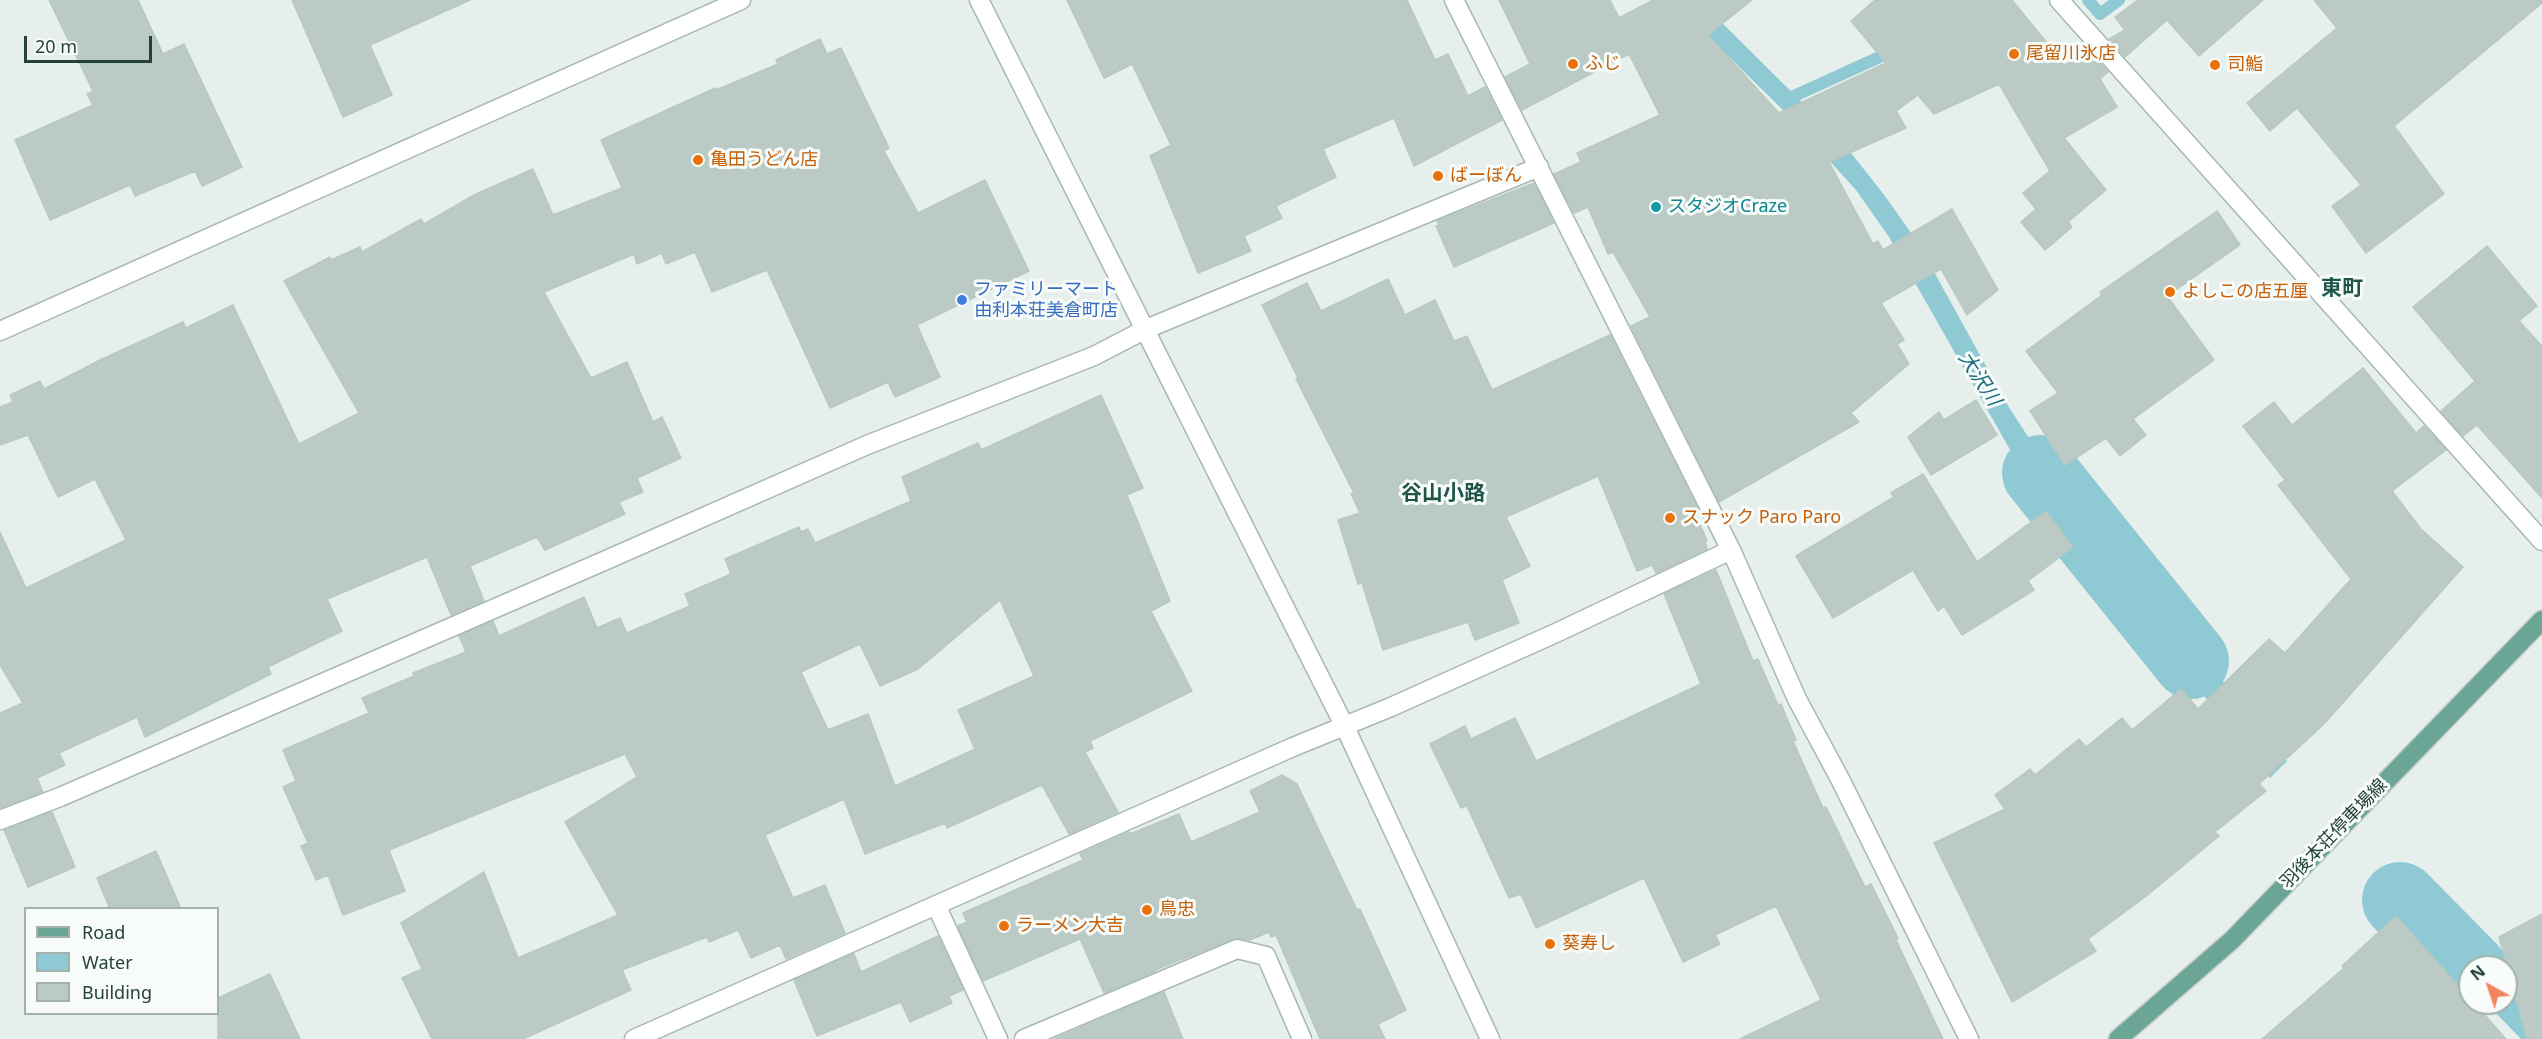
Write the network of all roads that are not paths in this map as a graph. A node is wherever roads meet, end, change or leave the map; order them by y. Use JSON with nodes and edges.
{"nodes":[{"id":1,"x":741,"y":0,"type":"edge"},
{"id":2,"x":979,"y":0,"type":"edge"},
{"id":3,"x":1454,"y":0,"type":"edge"},
{"id":4,"x":2059,"y":0,"type":"edge"},
{"id":5,"x":1539,"y":167,"type":"junction"},
{"id":6,"x":1146,"y":329,"type":"junction"},
{"id":7,"x":0,"y":331,"type":"edge"},
{"id":8,"x":2542,"y":541,"type":"edge"},
{"id":9,"x":1731,"y":550,"type":"junction"},
{"id":10,"x":2542,"y":620,"type":"edge"},
{"id":11,"x":1346,"y":727,"type":"junction"},
{"id":12,"x":0,"y":820,"type":"edge"},
{"id":13,"x":936,"y":906,"type":"junction"},
{"id":14,"x":634,"y":1039,"type":"edge"},
{"id":15,"x":998,"y":1039,"type":"edge"},
{"id":16,"x":1024,"y":1039,"type":"edge"},
{"id":17,"x":1302,"y":1039,"type":"edge"},
{"id":18,"x":1490,"y":1039,"type":"edge"},
{"id":19,"x":1969,"y":1039,"type":"edge"},
{"id":20,"x":2118,"y":1039,"type":"edge"}],
"edges":[{"from":1,"to":7,"type":"street"},
{"from":2,"to":6,"type":"street"},
{"from":3,"to":5,"type":"street"},
{"from":4,"to":8,"type":"street"},
{"from":5,"to":6,"type":"street"},
{"from":5,"to":9,"type":"street"},
{"from":6,"to":11,"type":"street"},
{"from":6,"to":12,"type":"street"},
{"from":9,"to":11,"type":"street"},
{"from":9,"to":19,"type":"street"},
{"from":10,"to":20,"type":"main road","name":"羽後本荘停車場線"},
{"from":11,"to":13,"type":"street"},
{"from":11,"to":18,"type":"street"},
{"from":13,"to":14,"type":"street"},
{"from":13,"to":15,"type":"street"},
{"from":16,"to":17,"type":"street"}]}
